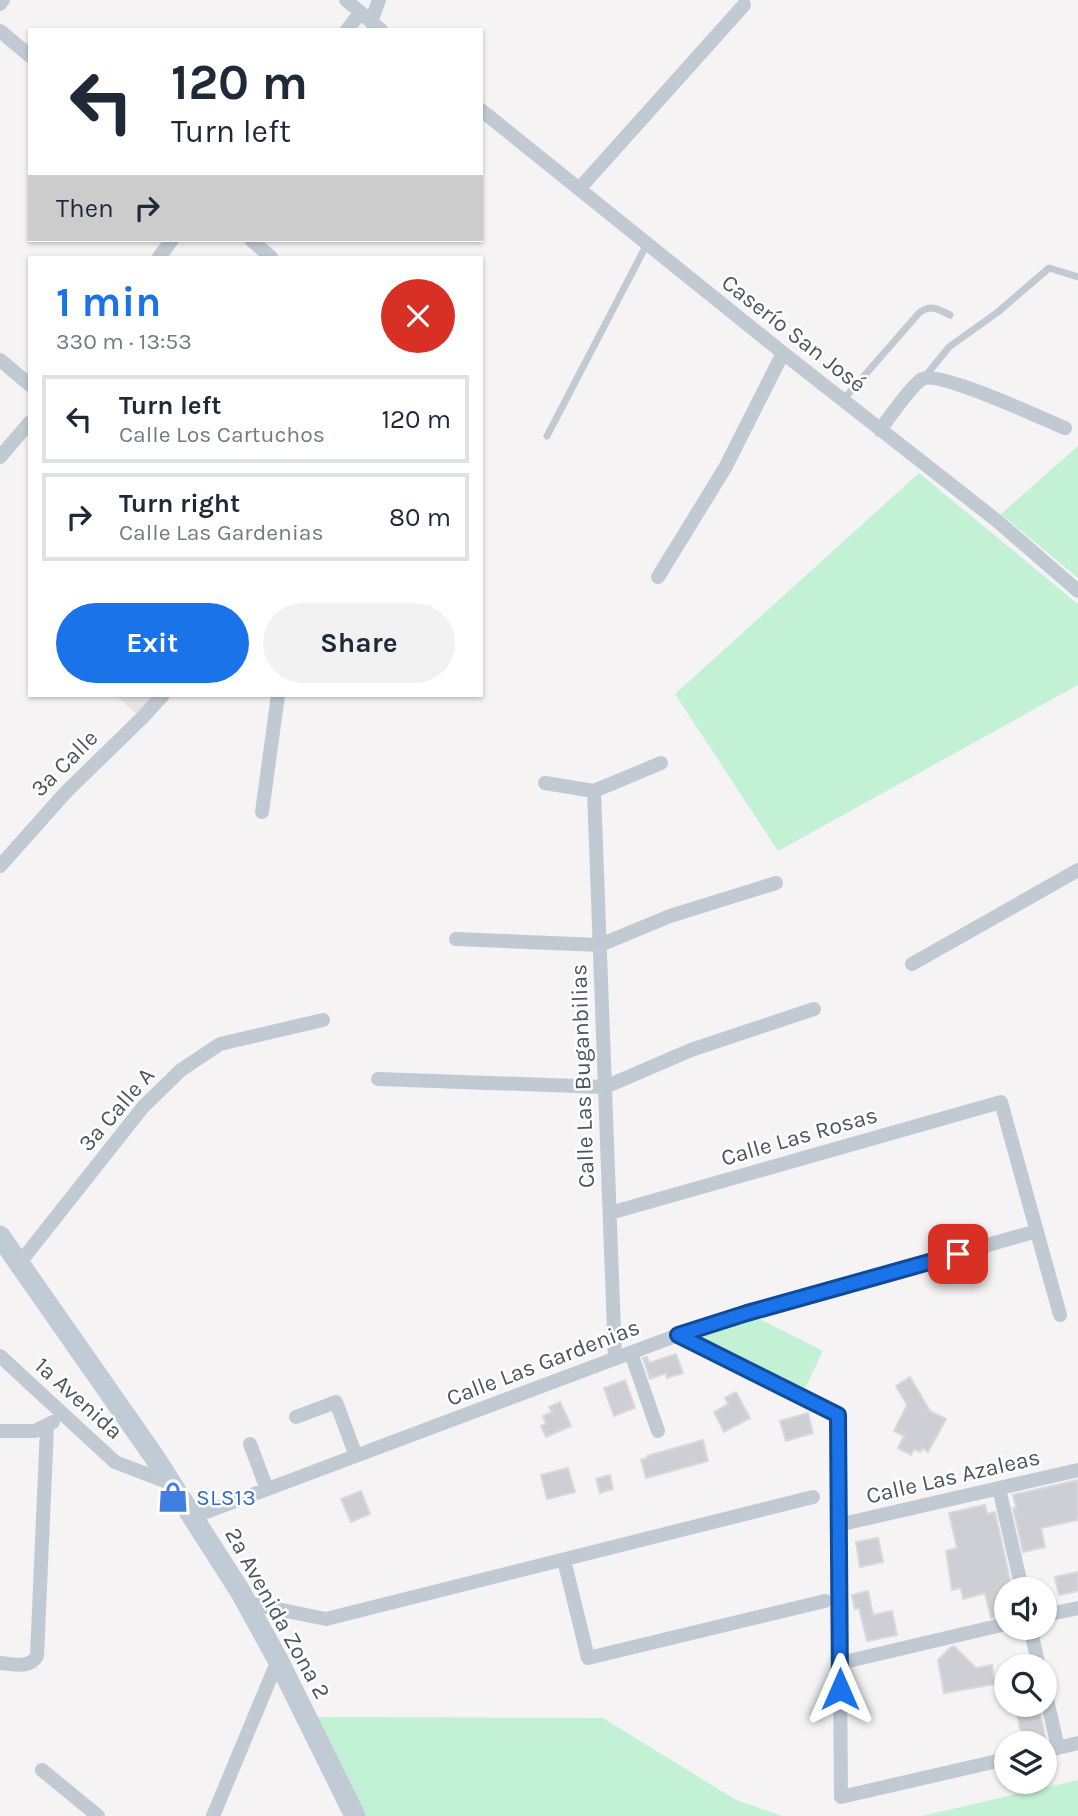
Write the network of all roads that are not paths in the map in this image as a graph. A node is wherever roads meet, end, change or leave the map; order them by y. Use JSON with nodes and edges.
{"nodes":[{"id":1,"x":346,"y":0,"type":"edge"},
{"id":2,"x":379,"y":0,"type":"edge"},
{"id":3,"x":744,"y":5,"type":"dead end"},
{"id":4,"x":371,"y":22,"type":"edge"},
{"id":5,"x":353,"y":28,"type":"edge"},
{"id":6,"x":0,"y":31,"type":"edge"},
{"id":7,"x":28,"y":54,"type":"edge"},
{"id":8,"x":483,"y":112,"type":"edge"},
{"id":9,"x":579,"y":189,"type":"junction"},
{"id":10,"x":170,"y":242,"type":"edge"},
{"id":11,"x":253,"y":242,"type":"edge"},
{"id":12,"x":647,"y":244,"type":"junction"},
{"id":13,"x":160,"y":256,"type":"edge"},
{"id":14,"x":270,"y":256,"type":"edge"},
{"id":15,"x":1078,"y":277,"type":"edge"},
{"id":16,"x":950,"y":315,"type":"dead end"},
{"id":17,"x":783,"y":353,"type":"junction"},
{"id":18,"x":0,"y":360,"type":"edge"},
{"id":19,"x":922,"y":379,"type":"junction"},
{"id":20,"x":28,"y":383,"type":"edge"},
{"id":21,"x":842,"y":400,"type":"junction"},
{"id":22,"x":28,"y":424,"type":"edge"},
{"id":23,"x":1065,"y":428,"type":"dead end"},
{"id":24,"x":880,"y":429,"type":"junction"},
{"id":25,"x":547,"y":436,"type":"dead end"},
{"id":26,"x":0,"y":457,"type":"edge"},
{"id":27,"x":658,"y":577,"type":"dead end"},
{"id":28,"x":1078,"y":591,"type":"edge"},
{"id":29,"x":161,"y":697,"type":"edge"},
{"id":30,"x":278,"y":697,"type":"edge"},
{"id":31,"x":661,"y":763,"type":"dead end"},
{"id":32,"x":545,"y":783,"type":"dead end"},
{"id":33,"x":594,"y":791,"type":"junction"},
{"id":34,"x":262,"y":812,"type":"dead end"},
{"id":35,"x":0,"y":866,"type":"edge"},
{"id":36,"x":1078,"y":870,"type":"edge"},
{"id":37,"x":776,"y":883,"type":"dead end"},
{"id":38,"x":456,"y":939,"type":"dead end"},
{"id":39,"x":600,"y":945,"type":"junction"},
{"id":40,"x":912,"y":964,"type":"dead end"},
{"id":41,"x":814,"y":1009,"type":"dead end"},
{"id":42,"x":323,"y":1020,"type":"dead end"},
{"id":43,"x":378,"y":1079,"type":"dead end"},
{"id":44,"x":605,"y":1087,"type":"junction"},
{"id":45,"x":610,"y":1213,"type":"junction"},
{"id":46,"x":1037,"y":1231,"type":"junction"},
{"id":47,"x":0,"y":1236,"type":"edge"},
{"id":48,"x":18,"y":1265,"type":"junction"},
{"id":49,"x":1060,"y":1315,"type":"dead end"},
{"id":50,"x":678,"y":1335,"type":"junction"},
{"id":51,"x":631,"y":1353,"type":"junction"},
{"id":52,"x":0,"y":1356,"type":"edge"},
{"id":53,"x":615,"y":1359,"type":"junction"},
{"id":54,"x":62,"y":1415,"type":"junction"},
{"id":55,"x":296,"y":1417,"type":"dead end"},
{"id":56,"x":47,"y":1427,"type":"junction"},
{"id":57,"x":0,"y":1431,"type":"edge"},
{"id":58,"x":658,"y":1431,"type":"dead end"},
{"id":59,"x":250,"y":1444,"type":"dead end"},
{"id":60,"x":356,"y":1456,"type":"junction"},
{"id":61,"x":1078,"y":1470,"type":"edge"},
{"id":62,"x":171,"y":1483,"type":"junction"},
{"id":63,"x":999,"y":1488,"type":"junction"},
{"id":64,"x":267,"y":1489,"type":"junction"},
{"id":65,"x":814,"y":1497,"type":"dead end"},
{"id":66,"x":193,"y":1517,"type":"junction"},
{"id":67,"x":838,"y":1525,"type":"junction"},
{"id":68,"x":564,"y":1560,"type":"junction"},
{"id":69,"x":1019,"y":1577,"type":"edge"},
{"id":70,"x":825,"y":1601,"type":"dead end"},
{"id":71,"x":247,"y":1603,"type":"junction"},
{"id":72,"x":1078,"y":1608,"type":"edge"},
{"id":73,"x":1057,"y":1612,"type":"edge"},
{"id":74,"x":994,"y":1627,"type":"edge"},
{"id":75,"x":278,"y":1660,"type":"junction"},
{"id":76,"x":840,"y":1662,"type":"junction"},
{"id":77,"x":0,"y":1663,"type":"edge"},
{"id":78,"x":1078,"y":1743,"type":"edge"},
{"id":79,"x":1057,"y":1748,"type":"edge"},
{"id":80,"x":994,"y":1762,"type":"edge"},
{"id":81,"x":42,"y":1770,"type":"dead end"},
{"id":82,"x":99,"y":1816,"type":"edge"},
{"id":83,"x":213,"y":1816,"type":"edge"},
{"id":84,"x":355,"y":1816,"type":"edge"}],
"edges":[{"from":1,"to":4,"type":"street"},
{"from":2,"to":4,"type":"street"},
{"from":3,"to":9,"type":"street"},
{"from":4,"to":5,"type":"street"},
{"from":6,"to":7,"type":"street"},
{"from":8,"to":9,"type":"street","name":"Caserío San José"},
{"from":9,"to":12,"type":"street","name":"Caserío San José"},
{"from":10,"to":13,"type":"street"},
{"from":11,"to":14,"type":"street"},
{"from":12,"to":17,"type":"street","name":"Caserío San José"},
{"from":12,"to":25,"type":"lane"},
{"from":15,"to":19,"type":"lane"},
{"from":16,"to":21,"type":"lane"},
{"from":17,"to":21,"type":"street","name":"Caserío San José"},
{"from":17,"to":27,"type":"street"},
{"from":18,"to":20,"type":"street"},
{"from":19,"to":23,"type":"street"},
{"from":19,"to":24,"type":"street"},
{"from":21,"to":24,"type":"street","name":"Caserío San José"},
{"from":22,"to":26,"type":"street"},
{"from":24,"to":28,"type":"street","name":"Caserío San José"},
{"from":29,"to":35,"type":"street","name":"3a Calle"},
{"from":30,"to":34,"type":"street"},
{"from":31,"to":33,"type":"street"},
{"from":32,"to":33,"type":"street"},
{"from":33,"to":39,"type":"street","name":"Calle Las Buganbilias"},
{"from":36,"to":40,"type":"street"},
{"from":37,"to":39,"type":"street"},
{"from":38,"to":39,"type":"street"},
{"from":39,"to":44,"type":"street","name":"Calle Las Buganbilias"},
{"from":41,"to":44,"type":"street"},
{"from":42,"to":48,"type":"street","name":"3a Calle A"},
{"from":43,"to":44,"type":"street"},
{"from":44,"to":45,"type":"street","name":"Calle Las Buganbilias"},
{"from":45,"to":46,"type":"street","name":"Calle Las Rosas"},
{"from":45,"to":53,"type":"street","name":"Calle Las Buganbilias"},
{"from":46,"to":49,"type":"street"},
{"from":46,"to":50,"type":"street","name":"Calle Las Gardenias"},
{"from":47,"to":48,"type":"street","name":"2a Avenida Zona 2"},
{"from":48,"to":62,"type":"street","name":"2a Avenida Zona 2"},
{"from":50,"to":51,"type":"street","name":"Calle Las Gardenias"},
{"from":50,"to":67,"type":"street"},
{"from":51,"to":53,"type":"street","name":"Calle Las Gardenias"},
{"from":51,"to":58,"type":"street"},
{"from":52,"to":54,"type":"street","name":"1a Avenida"},
{"from":53,"to":60,"type":"street","name":"Calle Las Gardenias"},
{"from":54,"to":56,"type":"street"},
{"from":54,"to":62,"type":"street","name":"1a Avenida"},
{"from":55,"to":60,"type":"street"},
{"from":56,"to":57,"type":"street"},
{"from":56,"to":77,"type":"street"},
{"from":59,"to":64,"type":"street"},
{"from":60,"to":64,"type":"street","name":"Calle Las Gardenias"},
{"from":61,"to":63,"type":"street","name":"Calle Las Azaleas"},
{"from":62,"to":66,"type":"street","name":"2a Avenida Zona 2"},
{"from":63,"to":67,"type":"street","name":"Calle Las Azaleas"},
{"from":63,"to":69,"type":"street"},
{"from":64,"to":66,"type":"street","name":"Calle Las Gardenias"},
{"from":65,"to":68,"type":"street"},
{"from":66,"to":71,"type":"street","name":"2a Avenida Zona 2"},
{"from":67,"to":76,"type":"street"},
{"from":68,"to":70,"type":"street"},
{"from":68,"to":71,"type":"street"},
{"from":71,"to":75,"type":"street","name":"2a Avenida Zona 2"},
{"from":72,"to":73,"type":"street"},
{"from":74,"to":76,"type":"street"},
{"from":75,"to":83,"type":"street"},
{"from":75,"to":84,"type":"street","name":"2a Avenida Zona 2"},
{"from":76,"to":80,"type":"street"},
{"from":78,"to":79,"type":"street"},
{"from":81,"to":82,"type":"street"}]}
